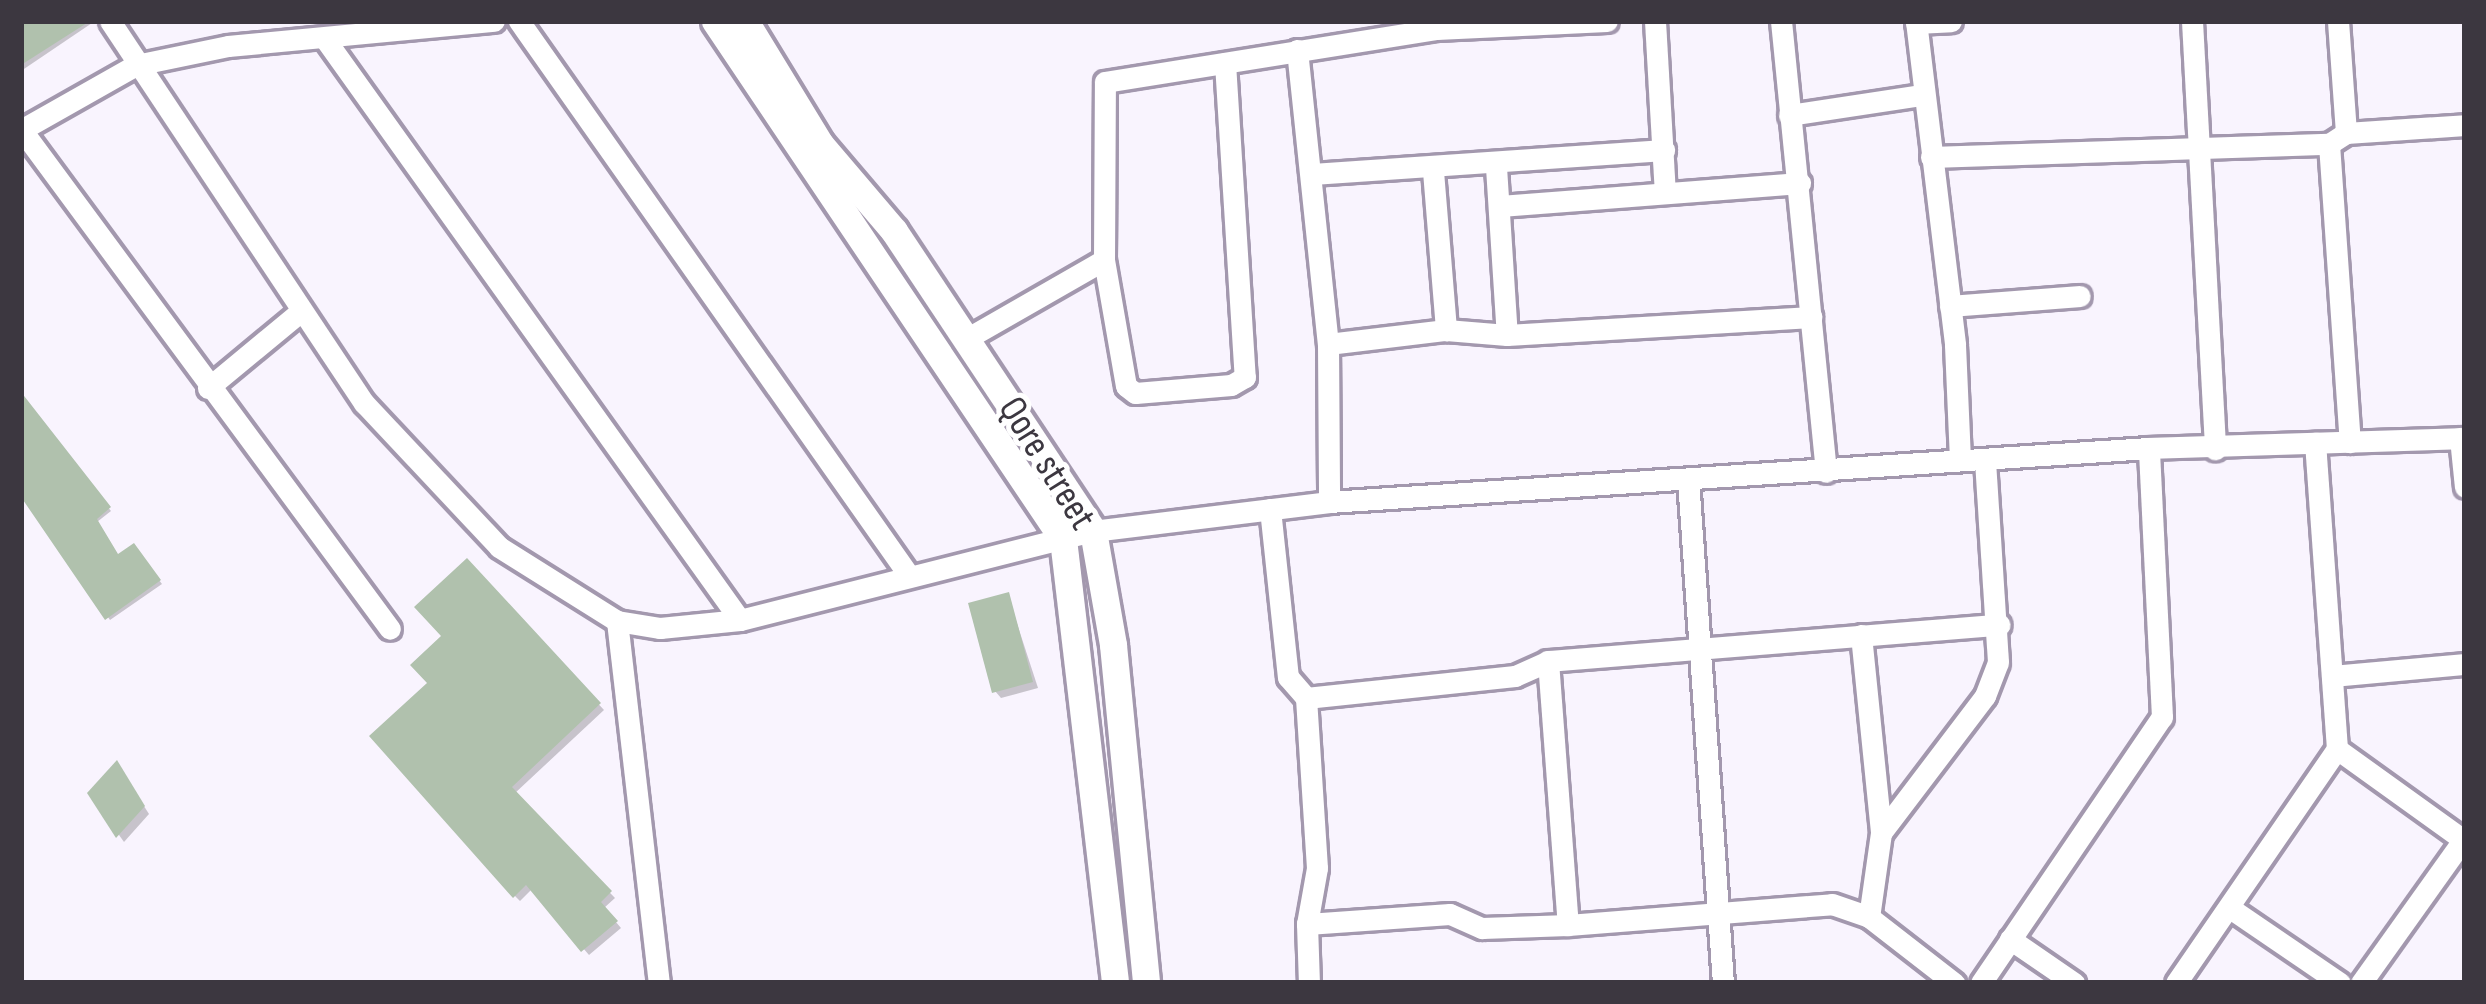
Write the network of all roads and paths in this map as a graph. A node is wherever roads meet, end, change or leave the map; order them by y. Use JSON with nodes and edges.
{"nodes":[{"id":1,"x":110,"y":21,"type":"edge"},
{"id":2,"x":494,"y":21,"type":"edge"},
{"id":3,"x":519,"y":21,"type":"edge"},
{"id":4,"x":715,"y":21,"type":"edge"},
{"id":5,"x":745,"y":21,"type":"edge"},
{"id":6,"x":1607,"y":21,"type":"edge"},
{"id":7,"x":1655,"y":21,"type":"edge"},
{"id":8,"x":1781,"y":21,"type":"edge"},
{"id":9,"x":1951,"y":21,"type":"edge"},
{"id":10,"x":2192,"y":21,"type":"edge"},
{"id":11,"x":2338,"y":21,"type":"edge"},
{"id":12,"x":1916,"y":22,"type":"edge"},
{"id":13,"x":1468,"y":26,"type":"edge"},
{"id":14,"x":325,"y":39,"type":"junction"},
{"id":15,"x":1297,"y":50,"type":"junction"},
{"id":16,"x":1225,"y":63,"type":"junction"},
{"id":17,"x":136,"y":65,"type":"junction"},
{"id":18,"x":1922,"y":95,"type":"junction"},
{"id":19,"x":1789,"y":115,"type":"junction"},
{"id":20,"x":2465,"y":125,"type":"edge"},
{"id":21,"x":21,"y":130,"type":"edge"},
{"id":22,"x":2337,"y":138,"type":"junction"},
{"id":23,"x":2194,"y":143,"type":"junction"},
{"id":24,"x":1664,"y":150,"type":"junction"},
{"id":25,"x":1931,"y":157,"type":"junction"},
{"id":26,"x":1496,"y":166,"type":"junction"},
{"id":27,"x":1433,"y":171,"type":"junction"},
{"id":28,"x":1312,"y":174,"type":"junction"},
{"id":29,"x":1799,"y":183,"type":"junction"},
{"id":30,"x":1665,"y":192,"type":"junction"},
{"id":31,"x":1500,"y":206,"type":"junction"},
{"id":32,"x":1104,"y":260,"type":"junction"},
{"id":33,"x":2080,"y":296,"type":"dead end"},
{"id":34,"x":1950,"y":306,"type":"junction"},
{"id":35,"x":301,"y":311,"type":"junction"},
{"id":36,"x":1810,"y":316,"type":"junction"},
{"id":37,"x":1445,"y":330,"type":"junction"},
{"id":38,"x":1507,"y":335,"type":"junction"},
{"id":39,"x":966,"y":339,"type":"junction"},
{"id":40,"x":1328,"y":344,"type":"junction"},
{"id":41,"x":208,"y":388,"type":"junction"},
{"id":42,"x":2463,"y":438,"type":"edge"},
{"id":43,"x":2350,"y":442,"type":"junction"},
{"id":44,"x":2315,"y":443,"type":"junction"},
{"id":45,"x":2149,"y":448,"type":"junction"},
{"id":46,"x":2216,"y":449,"type":"junction"},
{"id":47,"x":1960,"y":459,"type":"junction"},
{"id":48,"x":1985,"y":459,"type":"junction"},
{"id":49,"x":1826,"y":472,"type":"junction"},
{"id":50,"x":1688,"y":479,"type":"junction"},
{"id":51,"x":2465,"y":487,"type":"edge"},
{"id":52,"x":1330,"y":502,"type":"junction"},
{"id":53,"x":1270,"y":509,"type":"junction"},
{"id":54,"x":1093,"y":531,"type":"junction"},
{"id":55,"x":1063,"y":539,"type":"junction"},
{"id":56,"x":908,"y":574,"type":"junction"},
{"id":57,"x":740,"y":620,"type":"junction"},
{"id":58,"x":617,"y":621,"type":"junction"},
{"id":59,"x":2000,"y":625,"type":"junction"},
{"id":60,"x":390,"y":629,"type":"dead end"},
{"id":61,"x":1861,"y":635,"type":"junction"},
{"id":62,"x":1702,"y":649,"type":"junction"},
{"id":63,"x":1548,"y":661,"type":"junction"},
{"id":64,"x":2465,"y":664,"type":"edge"},
{"id":65,"x":2332,"y":676,"type":"junction"},
{"id":66,"x":1306,"y":698,"type":"junction"},
{"id":67,"x":2337,"y":749,"type":"junction"},
{"id":68,"x":1880,"y":832,"type":"junction"},
{"id":69,"x":2464,"y":840,"type":"edge"},
{"id":70,"x":2230,"y":908,"type":"junction"},
{"id":71,"x":1718,"y":914,"type":"junction"},
{"id":72,"x":1869,"y":917,"type":"junction"},
{"id":73,"x":1307,"y":924,"type":"junction"},
{"id":74,"x":1568,"y":925,"type":"junction"},
{"id":75,"x":2010,"y":939,"type":"junction"},
{"id":76,"x":659,"y":983,"type":"edge"},
{"id":77,"x":1115,"y":983,"type":"edge"},
{"id":78,"x":1146,"y":983,"type":"edge"},
{"id":79,"x":1309,"y":983,"type":"edge"},
{"id":80,"x":1723,"y":983,"type":"edge"},
{"id":81,"x":1954,"y":983,"type":"edge"},
{"id":82,"x":1981,"y":983,"type":"edge"},
{"id":83,"x":2074,"y":983,"type":"edge"},
{"id":84,"x":2176,"y":983,"type":"edge"},
{"id":85,"x":2340,"y":983,"type":"edge"},
{"id":86,"x":2361,"y":983,"type":"edge"}],
"edges":[{"from":1,"to":17,"type":"street"},
{"from":2,"to":14,"type":"street"},
{"from":3,"to":56,"type":"street"},
{"from":4,"to":55,"type":"street","name":"Qore street"},
{"from":5,"to":39,"type":"street","name":"Qore street"},
{"from":6,"to":13,"type":"street"},
{"from":7,"to":24,"type":"street"},
{"from":8,"to":19,"type":"street"},
{"from":9,"to":12,"type":"street"},
{"from":10,"to":23,"type":"street"},
{"from":11,"to":22,"type":"street"},
{"from":12,"to":18,"type":"street"},
{"from":13,"to":15,"type":"street"},
{"from":14,"to":17,"type":"street"},
{"from":14,"to":57,"type":"street"},
{"from":15,"to":16,"type":"street"},
{"from":15,"to":28,"type":"street"},
{"from":16,"to":32,"type":"street"},
{"from":16,"to":32,"type":"street"},
{"from":17,"to":21,"type":"street"},
{"from":17,"to":35,"type":"street"},
{"from":18,"to":19,"type":"street"},
{"from":18,"to":25,"type":"street"},
{"from":19,"to":29,"type":"street"},
{"from":20,"to":22,"type":"street"},
{"from":21,"to":41,"type":"street"},
{"from":22,"to":23,"type":"street"},
{"from":22,"to":43,"type":"street"},
{"from":23,"to":25,"type":"street"},
{"from":23,"to":46,"type":"street"},
{"from":24,"to":26,"type":"street"},
{"from":24,"to":30,"type":"street"},
{"from":25,"to":34,"type":"street"},
{"from":26,"to":27,"type":"street"},
{"from":26,"to":31,"type":"street"},
{"from":27,"to":28,"type":"street"},
{"from":27,"to":37,"type":"street"},
{"from":28,"to":40,"type":"street"},
{"from":29,"to":30,"type":"street"},
{"from":29,"to":36,"type":"street"},
{"from":30,"to":31,"type":"street"},
{"from":31,"to":38,"type":"street"},
{"from":32,"to":39,"type":"street"},
{"from":33,"to":34,"type":"street"},
{"from":34,"to":47,"type":"street"},
{"from":35,"to":41,"type":"street"},
{"from":35,"to":58,"type":"street"},
{"from":36,"to":38,"type":"street"},
{"from":36,"to":49,"type":"street"},
{"from":37,"to":38,"type":"street"},
{"from":37,"to":40,"type":"street"},
{"from":39,"to":54,"type":"street","name":"Qore street"},
{"from":40,"to":52,"type":"street"},
{"from":41,"to":60,"type":"street"},
{"from":42,"to":43,"type":"street"},
{"from":42,"to":51,"type":"street"},
{"from":43,"to":44,"type":"street"},
{"from":44,"to":46,"type":"street"},
{"from":44,"to":65,"type":"street"},
{"from":45,"to":46,"type":"street"},
{"from":45,"to":48,"type":"street"},
{"from":45,"to":75,"type":"street"},
{"from":47,"to":48,"type":"street"},
{"from":47,"to":49,"type":"street"},
{"from":48,"to":59,"type":"street"},
{"from":49,"to":50,"type":"street"},
{"from":50,"to":52,"type":"street"},
{"from":50,"to":62,"type":"street"},
{"from":52,"to":53,"type":"street"},
{"from":53,"to":54,"type":"street"},
{"from":53,"to":66,"type":"street"},
{"from":54,"to":55,"type":"street"},
{"from":54,"to":78,"type":"street","name":"Qore street"},
{"from":55,"to":56,"type":"street"},
{"from":55,"to":77,"type":"street","name":"Qore street"},
{"from":56,"to":57,"type":"street"},
{"from":57,"to":58,"type":"street"},
{"from":58,"to":76,"type":"street"},
{"from":59,"to":61,"type":"street"},
{"from":59,"to":68,"type":"street"},
{"from":61,"to":62,"type":"street"},
{"from":61,"to":68,"type":"street"},
{"from":62,"to":63,"type":"street"},
{"from":62,"to":71,"type":"street"},
{"from":63,"to":66,"type":"street"},
{"from":63,"to":74,"type":"street"},
{"from":64,"to":65,"type":"street"},
{"from":65,"to":67,"type":"street"},
{"from":66,"to":73,"type":"street"},
{"from":67,"to":69,"type":"street"},
{"from":67,"to":70,"type":"street"},
{"from":68,"to":72,"type":"street"},
{"from":69,"to":86,"type":"street"},
{"from":70,"to":84,"type":"street"},
{"from":70,"to":85,"type":"street"},
{"from":71,"to":72,"type":"street"},
{"from":71,"to":74,"type":"street"},
{"from":71,"to":80,"type":"street"},
{"from":72,"to":81,"type":"street"},
{"from":73,"to":74,"type":"street"},
{"from":73,"to":79,"type":"street"},
{"from":75,"to":82,"type":"street"},
{"from":75,"to":83,"type":"street"}]}
